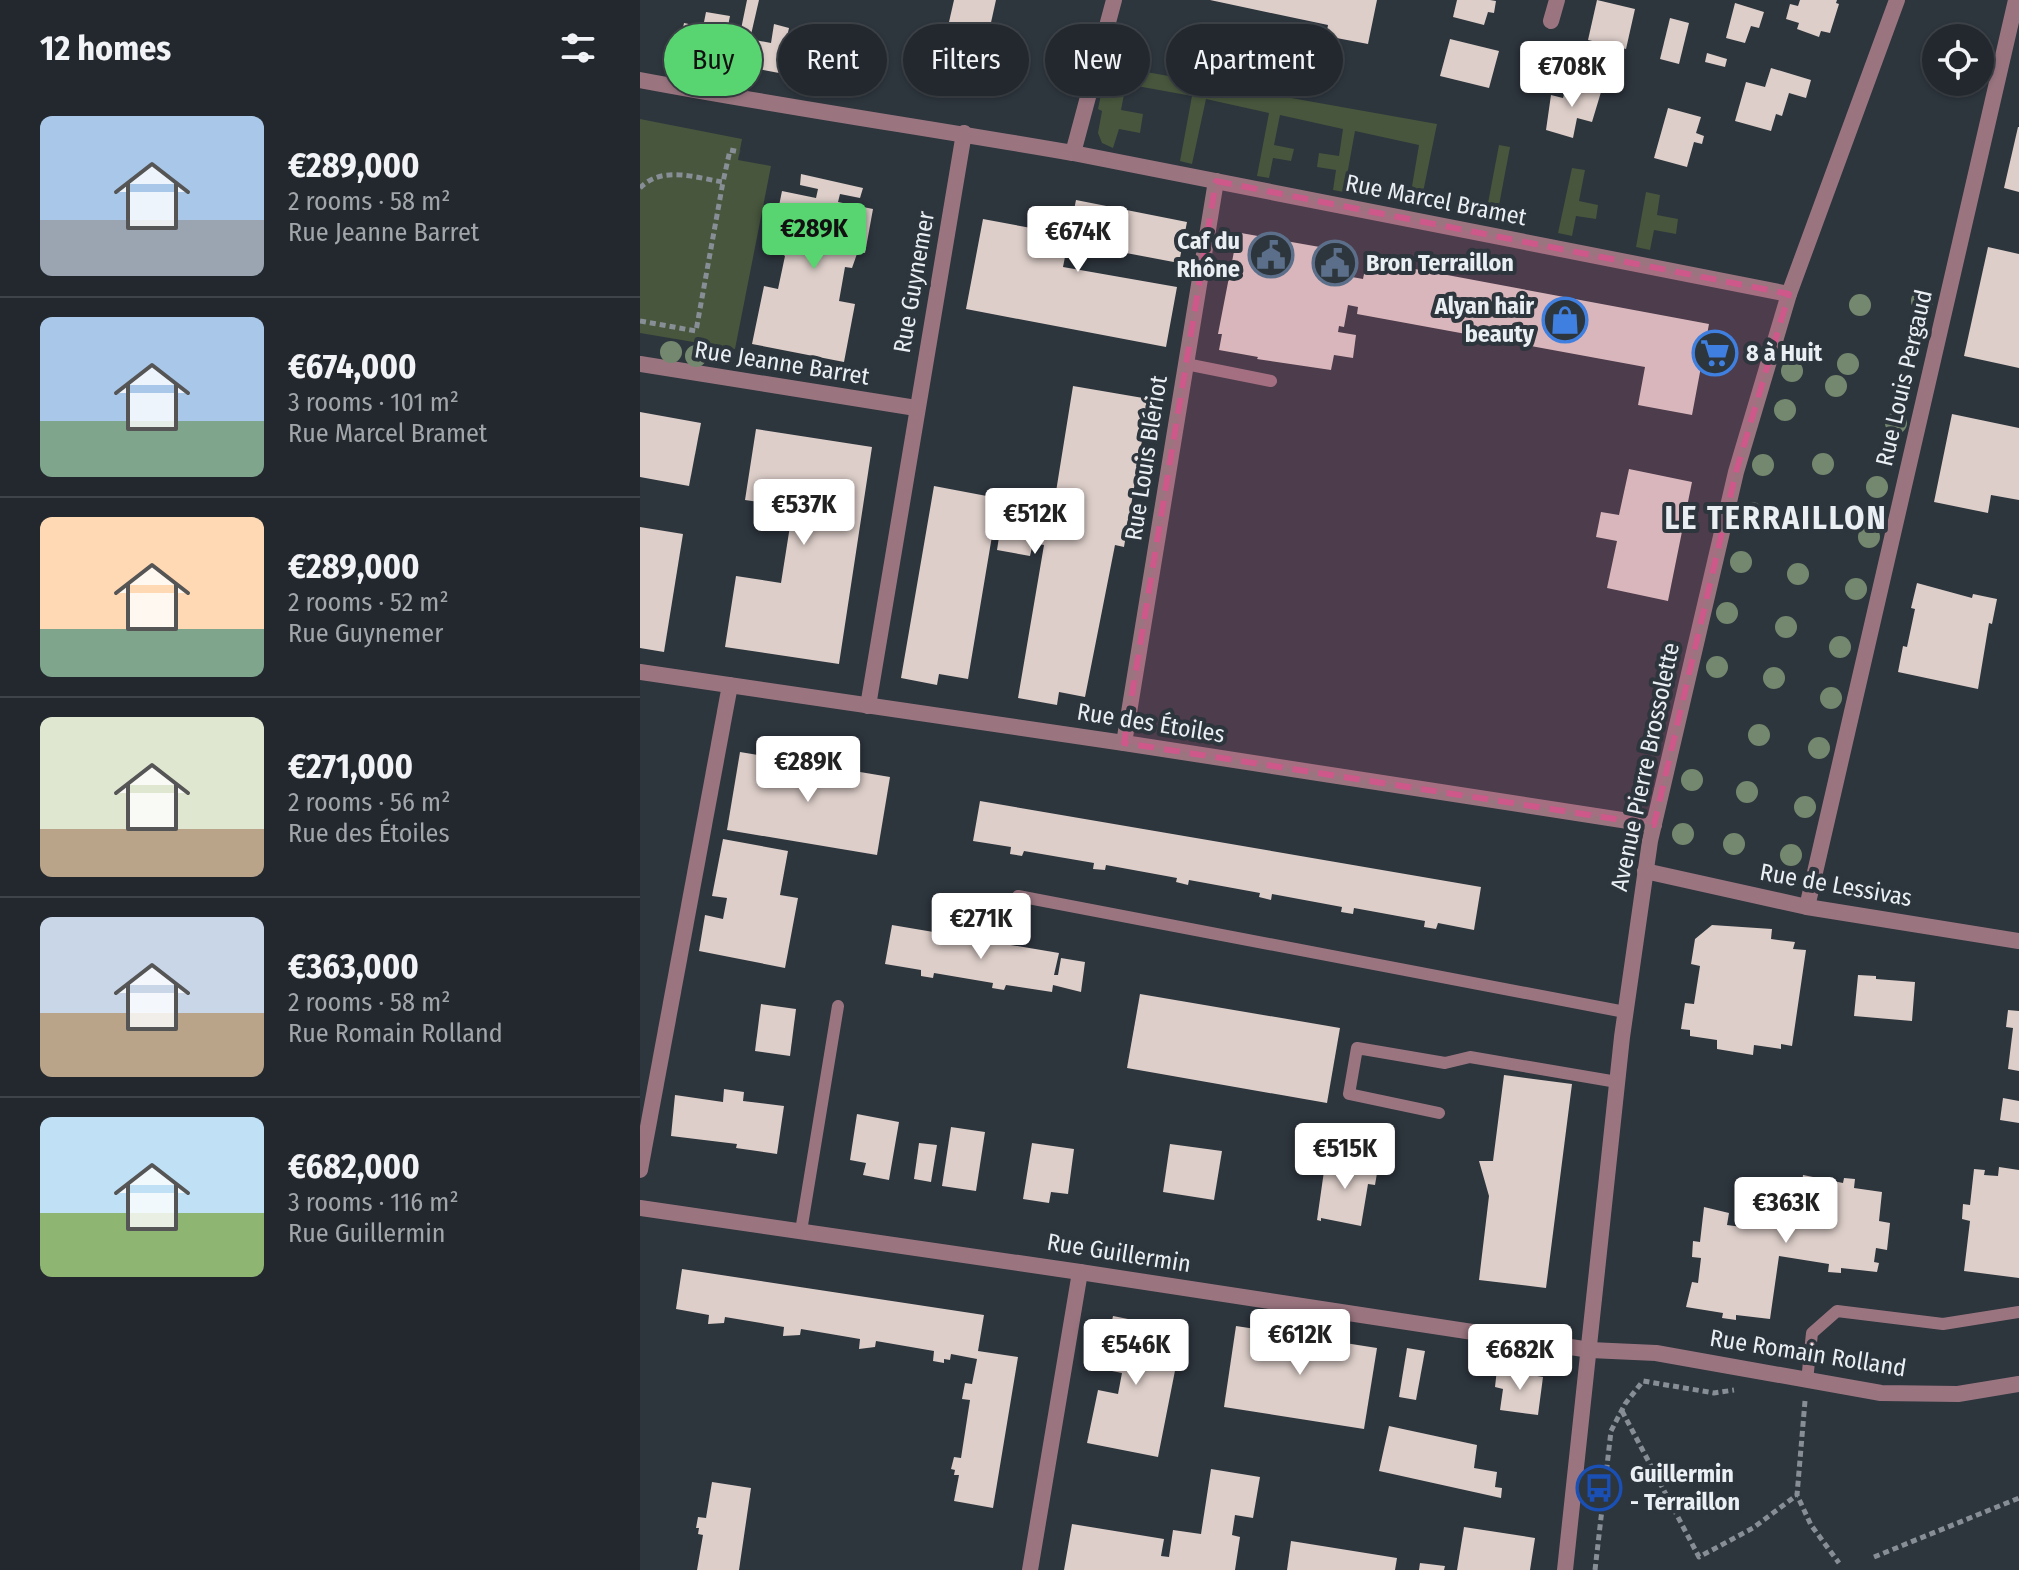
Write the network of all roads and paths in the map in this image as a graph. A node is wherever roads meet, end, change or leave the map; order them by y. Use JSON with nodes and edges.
{"nodes":[{"id":1,"x":1114,"y":0,"type":"edge"},
{"id":2,"x":1557,"y":0,"type":"edge"},
{"id":3,"x":1897,"y":0,"type":"edge"},
{"id":4,"x":2016,"y":0,"type":"edge"},
{"id":5,"x":1551,"y":21,"type":"dead end"},
{"id":6,"x":640,"y":80,"type":"edge"},
{"id":7,"x":964,"y":133,"type":"junction"},
{"id":8,"x":740,"y":152,"type":"dead end"},
{"id":9,"x":1073,"y":153,"type":"junction"},
{"id":10,"x":1216,"y":181,"type":"junction"},
{"id":11,"x":723,"y":182,"type":"junction"},
{"id":12,"x":640,"y":188,"type":"edge"},
{"id":13,"x":1789,"y":294,"type":"junction"},
{"id":14,"x":640,"y":321,"type":"edge"},
{"id":15,"x":640,"y":364,"type":"edge"},
{"id":16,"x":1186,"y":364,"type":"junction"},
{"id":17,"x":1271,"y":381,"type":"dead end"},
{"id":18,"x":916,"y":408,"type":"junction"},
{"id":19,"x":640,"y":672,"type":"edge"},
{"id":20,"x":730,"y":685,"type":"junction"},
{"id":21,"x":868,"y":706,"type":"junction"},
{"id":22,"x":1124,"y":743,"type":"junction"},
{"id":23,"x":1654,"y":825,"type":"junction"},
{"id":24,"x":1645,"y":871,"type":"junction"},
{"id":25,"x":1018,"y":896,"type":"dead end"},
{"id":26,"x":1807,"y":907,"type":"junction"},
{"id":27,"x":2019,"y":941,"type":"edge"},
{"id":28,"x":838,"y":1006,"type":"dead end"},
{"id":29,"x":1625,"y":1012,"type":"junction"},
{"id":30,"x":1617,"y":1082,"type":"junction"},
{"id":31,"x":1439,"y":1113,"type":"dead end"},
{"id":32,"x":640,"y":1170,"type":"edge"},
{"id":33,"x":640,"y":1208,"type":"edge"},
{"id":34,"x":801,"y":1231,"type":"junction"},
{"id":35,"x":1080,"y":1272,"type":"junction"},
{"id":36,"x":2019,"y":1312,"type":"edge"},
{"id":37,"x":1590,"y":1350,"type":"junction"},
{"id":38,"x":1807,"y":1381,"type":"junction"},
{"id":39,"x":1725,"y":1383,"type":"dead end"},
{"id":40,"x":2019,"y":1384,"type":"edge"},
{"id":41,"x":1622,"y":1411,"type":"junction"},
{"id":42,"x":1797,"y":1495,"type":"junction"},
{"id":43,"x":2019,"y":1498,"type":"edge"},
{"id":44,"x":1874,"y":1557,"type":"dead end"},
{"id":45,"x":1839,"y":1563,"type":"dead end"},
{"id":46,"x":1030,"y":1570,"type":"edge"},
{"id":47,"x":1565,"y":1570,"type":"edge"},
{"id":48,"x":1595,"y":1570,"type":"edge"}],
"edges":[{"from":1,"to":9,"type":"street"},
{"from":2,"to":5,"type":"street"},
{"from":3,"to":13,"type":"street","name":"Avenue Pierre Brossolette"},
{"from":4,"to":26,"type":"street","name":"Rue Louis Pergaud"},
{"from":6,"to":7,"type":"street"},
{"from":7,"to":9,"type":"street"},
{"from":7,"to":18,"type":"street","name":"Rue Guynemer"},
{"from":8,"to":11,"type":"path"},
{"from":9,"to":10,"type":"street","name":"Rue Marcel Bramet"},
{"from":10,"to":13,"type":"street","name":"Rue Marcel Bramet"},
{"from":10,"to":16,"type":"street","name":"Rue Louis Blériot"},
{"from":11,"to":12,"type":"path"},
{"from":11,"to":14,"type":"path"},
{"from":13,"to":23,"type":"street","name":"Avenue Pierre Brossolette"},
{"from":15,"to":18,"type":"street","name":"Rue Jeanne Barret"},
{"from":16,"to":17,"type":"lane"},
{"from":16,"to":22,"type":"street","name":"Rue Louis Blériot"},
{"from":18,"to":21,"type":"street","name":"Rue Guynemer"},
{"from":19,"to":20,"type":"street","name":"Rue des Étoiles"},
{"from":20,"to":21,"type":"street","name":"Rue des Étoiles"},
{"from":20,"to":32,"type":"street"},
{"from":21,"to":22,"type":"street","name":"Rue des Étoiles"},
{"from":22,"to":23,"type":"street","name":"Rue des Étoiles"},
{"from":23,"to":24,"type":"street","name":"Avenue Pierre Brossolette"},
{"from":24,"to":26,"type":"street","name":"Rue de Lessivas"},
{"from":24,"to":29,"type":"street","name":"Avenue Pierre Brossolette"},
{"from":25,"to":29,"type":"lane"},
{"from":26,"to":27,"type":"street","name":"Rue de Lessivas"},
{"from":28,"to":34,"type":"lane"},
{"from":29,"to":30,"type":"street","name":"Avenue Pierre Brossolette"},
{"from":30,"to":31,"type":"lane"},
{"from":30,"to":37,"type":"street","name":"Avenue Pierre Brossolette"},
{"from":33,"to":34,"type":"street","name":"Rue Guillermin"},
{"from":34,"to":35,"type":"street","name":"Rue Guillermin"},
{"from":35,"to":37,"type":"street","name":"Rue Guillermin"},
{"from":35,"to":46,"type":"street"},
{"from":36,"to":38,"type":"lane"},
{"from":37,"to":38,"type":"street","name":"Rue Romain Rolland"},
{"from":37,"to":47,"type":"street","name":"Avenue Pierre Brossolette"},
{"from":38,"to":40,"type":"street","name":"Rue Romain Rolland"},
{"from":38,"to":42,"type":"path"},
{"from":39,"to":41,"type":"path"},
{"from":41,"to":42,"type":"path"},
{"from":41,"to":48,"type":"path"},
{"from":42,"to":45,"type":"path"},
{"from":43,"to":44,"type":"path"}]}
